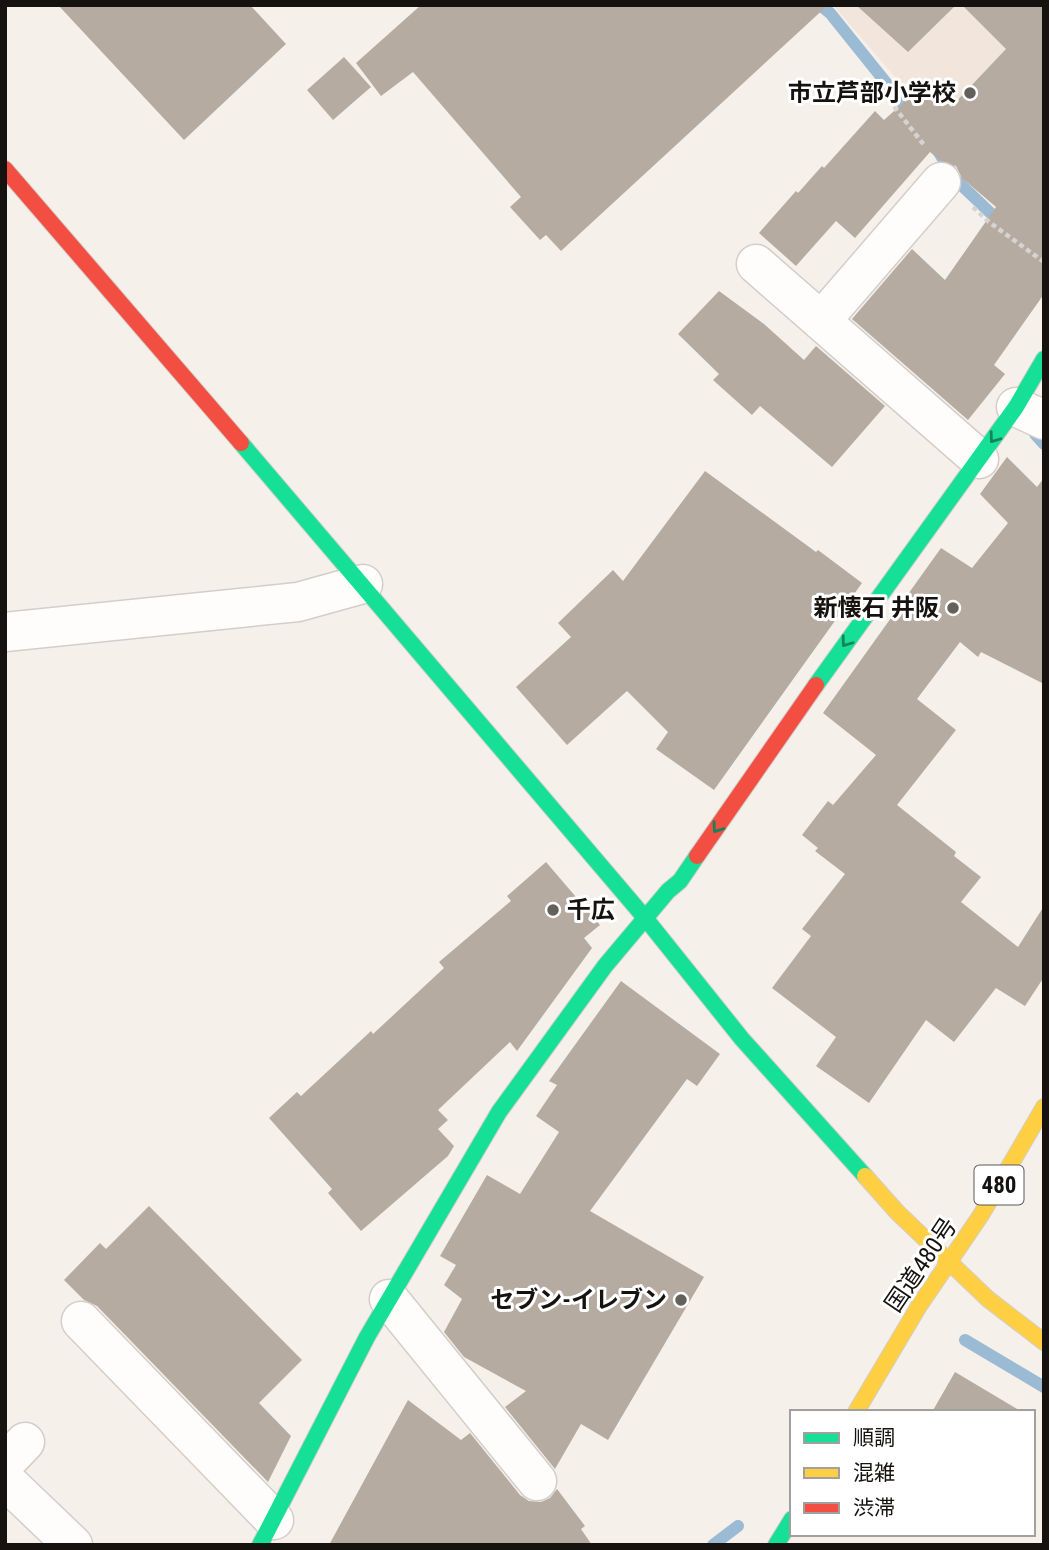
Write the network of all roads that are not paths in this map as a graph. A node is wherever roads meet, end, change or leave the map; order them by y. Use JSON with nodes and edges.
{"nodes":[{"id":1,"x":5,"y":169,"type":"edge"},
{"id":2,"x":941,"y":182,"type":"dead end"},
{"id":3,"x":756,"y":264,"type":"dead end"},
{"id":4,"x":821,"y":321,"type":"junction"},
{"id":5,"x":1044,"y":359,"type":"edge"},
{"id":6,"x":1030,"y":414,"type":"edge"},
{"id":7,"x":979,"y":459,"type":"junction"},
{"id":8,"x":363,"y":584,"type":"junction"},
{"id":9,"x":5,"y":632,"type":"edge"},
{"id":10,"x":646,"y":919,"type":"junction"},
{"id":11,"x":1044,"y":1107,"type":"edge"},
{"id":12,"x":950,"y":1261,"type":"junction"},
{"id":13,"x":389,"y":1299,"type":"junction"},
{"id":14,"x":80,"y":1321,"type":"dead end"},
{"id":15,"x":1044,"y":1342,"type":"edge"},
{"id":16,"x":857,"y":1410,"type":"edge"},
{"id":17,"x":5,"y":1480,"type":"edge"},
{"id":18,"x":537,"y":1481,"type":"dead end"},
{"id":19,"x":790,"y":1522,"type":"edge"},
{"id":20,"x":267,"y":1532,"type":"edge"},
{"id":21,"x":73,"y":1545,"type":"edge"},
{"id":22,"x":776,"y":1545,"type":"edge"}],
"edges":[{"from":1,"to":8,"type":"main road"},
{"from":2,"to":4,"type":"street"},
{"from":3,"to":4,"type":"street"},
{"from":4,"to":7,"type":"street"},
{"from":5,"to":6,"type":"main road"},
{"from":6,"to":7,"type":"main road","one_way":true},
{"from":7,"to":10,"type":"main road","one_way":true},
{"from":8,"to":9,"type":"street"},
{"from":8,"to":10,"type":"main road"},
{"from":10,"to":12,"type":"main road"},
{"from":10,"to":13,"type":"main road"},
{"from":11,"to":12,"type":"main road","name":"国道480号","number":"480"},
{"from":12,"to":15,"type":"main road"},
{"from":12,"to":16,"type":"main road","name":"国道480号","number":"480"},
{"from":13,"to":18,"type":"street"},
{"from":13,"to":20,"type":"main road"},
{"from":14,"to":20,"type":"street"},
{"from":17,"to":21,"type":"street"},
{"from":19,"to":22,"type":"main road"}]}
